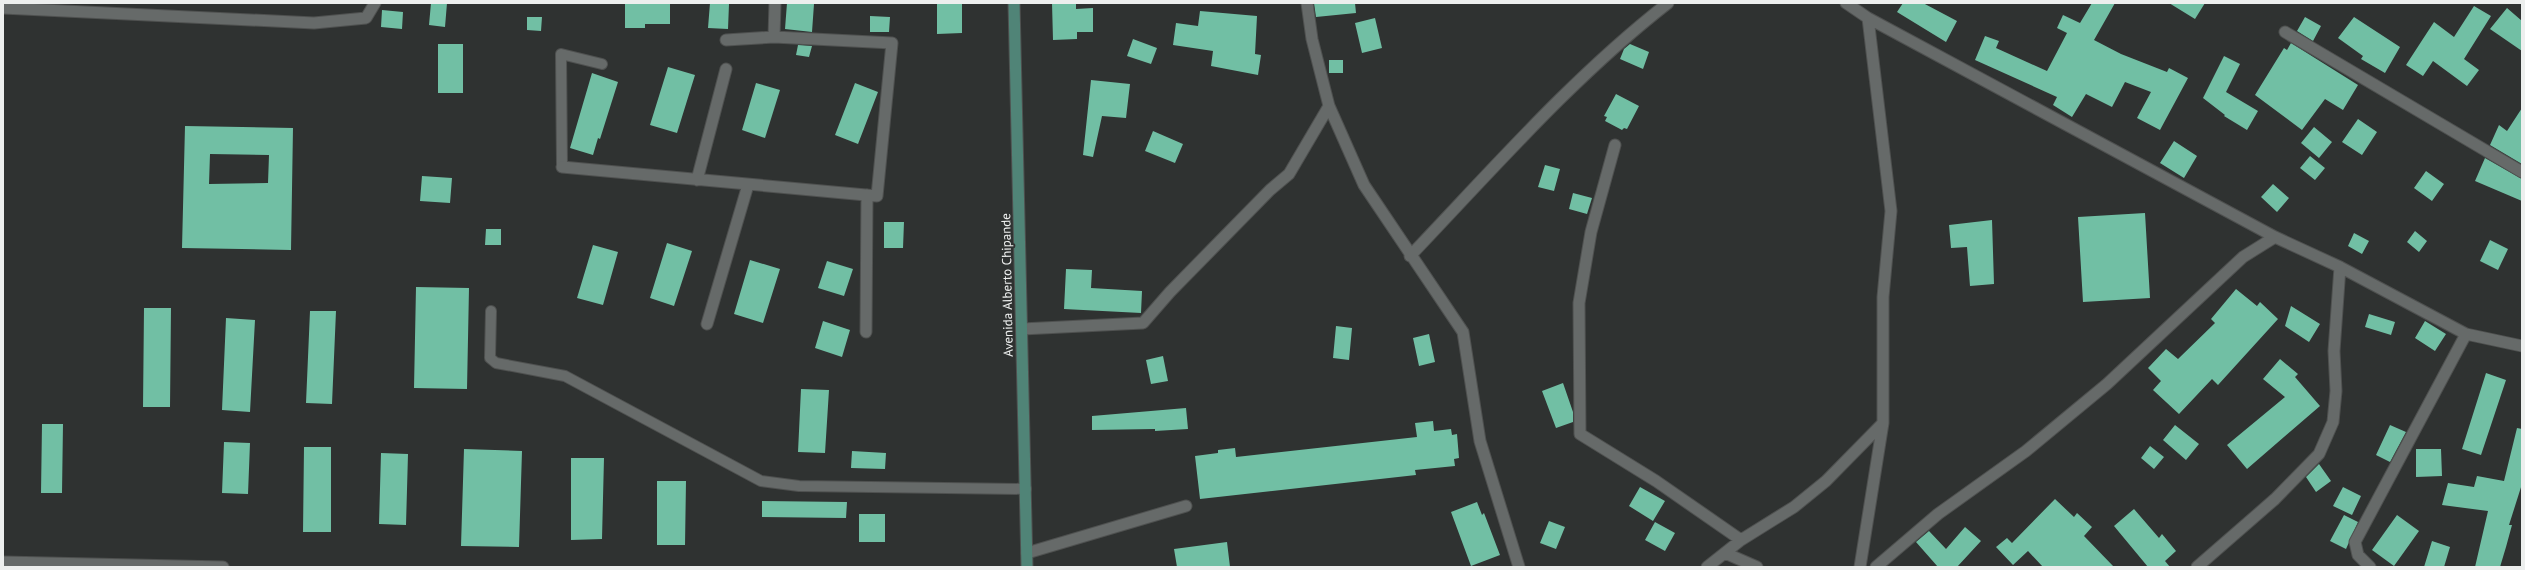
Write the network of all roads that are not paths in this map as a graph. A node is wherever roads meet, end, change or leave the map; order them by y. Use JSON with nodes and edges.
{"nodes":[{"id":1,"x":375,"y":3,"type":"edge"},
{"id":2,"x":775,"y":3,"type":"edge"},
{"id":3,"x":1014,"y":3,"type":"edge"},
{"id":4,"x":1307,"y":3,"type":"edge"},
{"id":5,"x":1668,"y":3,"type":"edge"},
{"id":6,"x":1846,"y":3,"type":"edge"},
{"id":7,"x":3,"y":8,"type":"edge"},
{"id":8,"x":1868,"y":18,"type":"junction"},
{"id":9,"x":2285,"y":32,"type":"dead end"},
{"id":10,"x":774,"y":37,"type":"junction"},
{"id":11,"x":726,"y":40,"type":"dead end"},
{"id":12,"x":602,"y":64,"type":"dead end"},
{"id":13,"x":726,"y":69,"type":"dead end"},
{"id":14,"x":1329,"y":106,"type":"junction"},
{"id":15,"x":1615,"y":145,"type":"dead end"},
{"id":16,"x":562,"y":168,"type":"joint"},
{"id":17,"x":2522,"y":172,"type":"edge"},
{"id":18,"x":697,"y":180,"type":"junction"},
{"id":19,"x":748,"y":185,"type":"junction"},
{"id":20,"x":867,"y":195,"type":"junction"},
{"id":21,"x":2275,"y":237,"type":"junction"},
{"id":22,"x":1410,"y":256,"type":"junction"},
{"id":23,"x":2340,"y":267,"type":"junction"},
{"id":24,"x":491,"y":312,"type":"dead end"},
{"id":25,"x":707,"y":324,"type":"dead end"},
{"id":26,"x":1022,"y":329,"type":"junction"},
{"id":27,"x":866,"y":332,"type":"dead end"},
{"id":28,"x":2466,"y":334,"type":"junction"},
{"id":29,"x":2522,"y":346,"type":"edge"},
{"id":30,"x":1883,"y":422,"type":"junction"},
{"id":31,"x":1026,"y":490,"type":"junction"},
{"id":32,"x":1186,"y":506,"type":"dead end"},
{"id":33,"x":1741,"y":540,"type":"junction"},
{"id":34,"x":1027,"y":553,"type":"junction"},
{"id":35,"x":1725,"y":553,"type":"junction"},
{"id":36,"x":3,"y":562,"type":"edge"},
{"id":37,"x":223,"y":567,"type":"edge"},
{"id":38,"x":1027,"y":567,"type":"edge"},
{"id":39,"x":1519,"y":567,"type":"edge"},
{"id":40,"x":1707,"y":567,"type":"edge"},
{"id":41,"x":1757,"y":567,"type":"edge"},
{"id":42,"x":1860,"y":567,"type":"edge"},
{"id":43,"x":1876,"y":567,"type":"edge"},
{"id":44,"x":2197,"y":567,"type":"edge"},
{"id":45,"x":2370,"y":567,"type":"edge"}],
"edges":[{"from":1,"to":7,"type":"street"},
{"from":2,"to":10,"type":"street"},
{"from":3,"to":26,"type":"main road","name":"Avenida Alberto Chipande"},
{"from":4,"to":14,"type":"street"},
{"from":5,"to":22,"type":"street"},
{"from":6,"to":8,"type":"street"},
{"from":8,"to":21,"type":"street"},
{"from":8,"to":30,"type":"street"},
{"from":9,"to":17,"type":"street"},
{"from":10,"to":11,"type":"street"},
{"from":10,"to":20,"type":"street"},
{"from":12,"to":16,"type":"lane"},
{"from":13,"to":18,"type":"street"},
{"from":14,"to":22,"type":"street"},
{"from":14,"to":26,"type":"street"},
{"from":15,"to":33,"type":"street"},
{"from":16,"to":18,"type":"street"},
{"from":18,"to":19,"type":"street"},
{"from":19,"to":20,"type":"street"},
{"from":19,"to":25,"type":"street"},
{"from":20,"to":27,"type":"street"},
{"from":21,"to":23,"type":"street"},
{"from":21,"to":43,"type":"street"},
{"from":22,"to":39,"type":"street"},
{"from":23,"to":28,"type":"street"},
{"from":23,"to":44,"type":"street"},
{"from":24,"to":31,"type":"lane"},
{"from":26,"to":31,"type":"main road","name":"Avenida Alberto Chipande"},
{"from":28,"to":29,"type":"street"},
{"from":28,"to":45,"type":"street"},
{"from":30,"to":33,"type":"street"},
{"from":30,"to":42,"type":"street"},
{"from":31,"to":34,"type":"main road","name":"Avenida Alberto Chipande"},
{"from":32,"to":34,"type":"street"},
{"from":33,"to":35,"type":"street"},
{"from":34,"to":38,"type":"main road","name":"Avenida Alberto Chipande"},
{"from":35,"to":40,"type":"street"},
{"from":35,"to":41,"type":"street"},
{"from":36,"to":37,"type":"street"}]}
